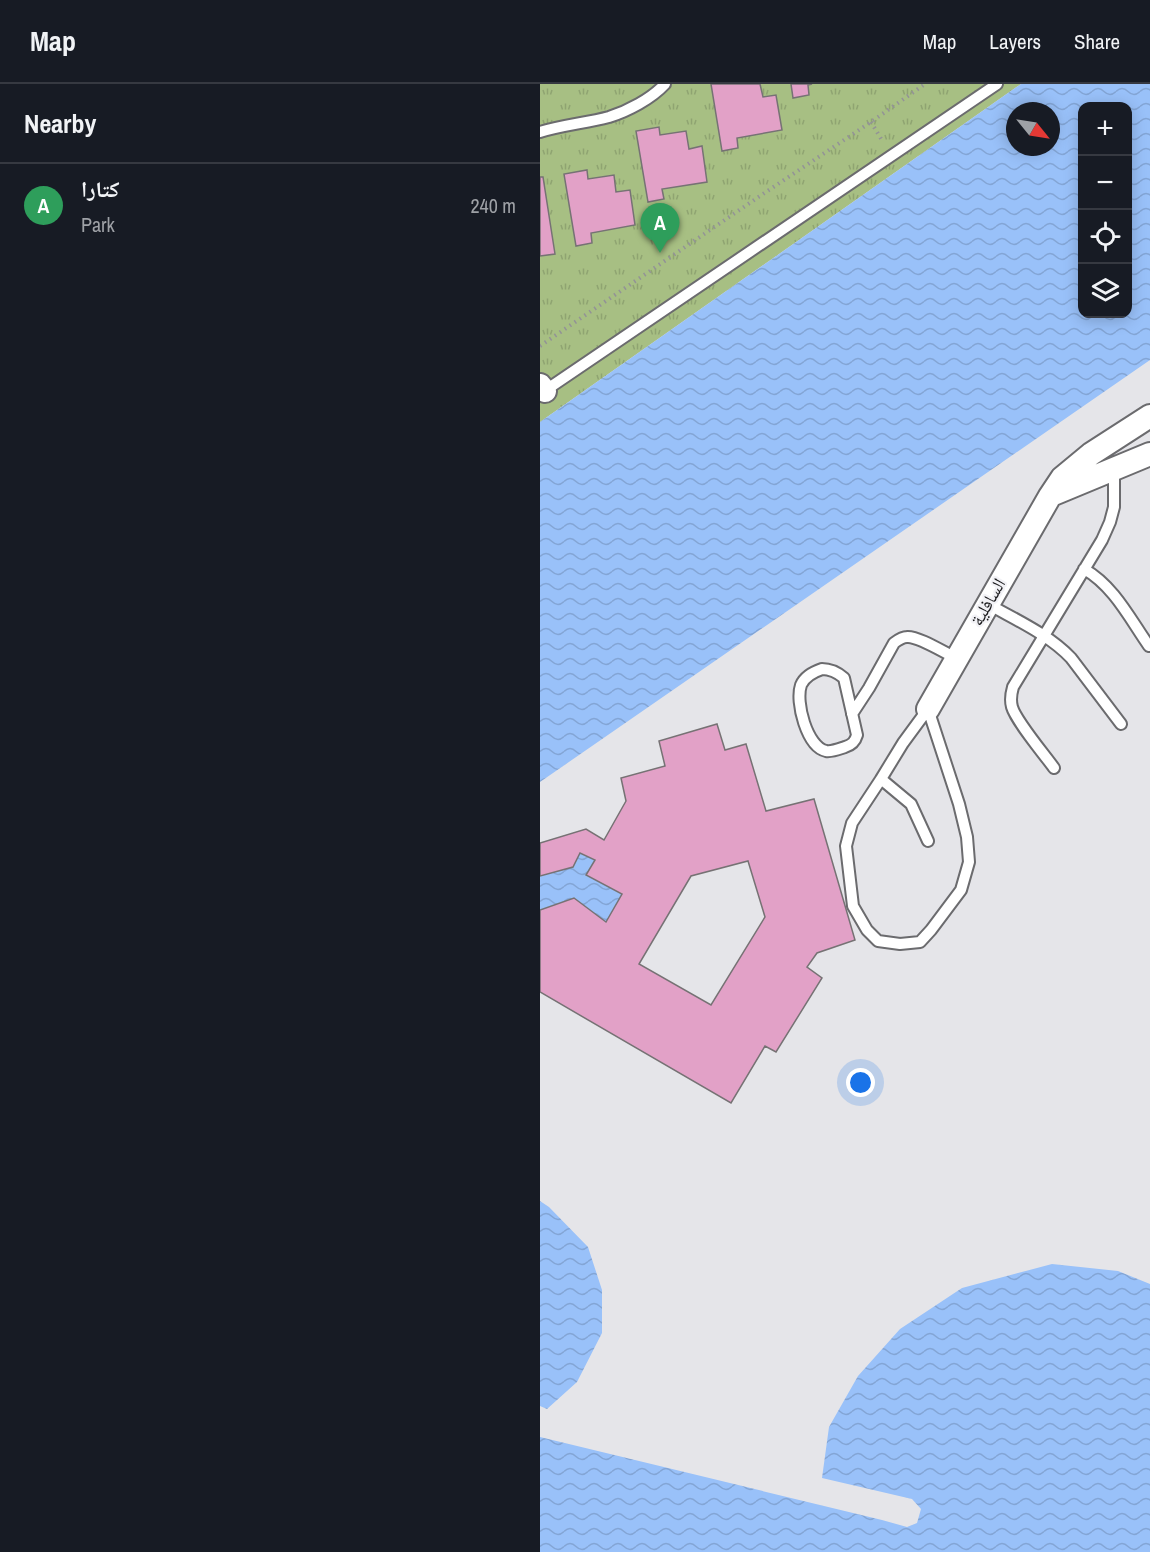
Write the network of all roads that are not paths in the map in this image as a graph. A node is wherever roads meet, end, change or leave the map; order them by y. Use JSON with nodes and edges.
{"nodes":[{"id":1,"x":666,"y":84,"type":"edge"},
{"id":2,"x":997,"y":84,"type":"edge"},
{"id":3,"x":540,"y":132,"type":"edge"},
{"id":4,"x":542,"y":390,"type":"edge"},
{"id":5,"x":1150,"y":416,"type":"edge"},
{"id":6,"x":1150,"y":454,"type":"edge"},
{"id":7,"x":1114,"y":470,"type":"junction"},
{"id":8,"x":1050,"y":496,"type":"junction"},
{"id":9,"x":1084,"y":569,"type":"junction"},
{"id":10,"x":987,"y":604,"type":"junction"},
{"id":11,"x":1045,"y":635,"type":"junction"},
{"id":12,"x":1149,"y":646,"type":"edge"},
{"id":13,"x":956,"y":658,"type":"junction"},
{"id":14,"x":928,"y":709,"type":"junction"},
{"id":15,"x":852,"y":714,"type":"junction"},
{"id":16,"x":1121,"y":724,"type":"dead end"},
{"id":17,"x":1054,"y":768,"type":"dead end"},
{"id":18,"x":881,"y":779,"type":"junction"},
{"id":19,"x":928,"y":841,"type":"dead end"}],
"edges":[{"from":1,"to":3,"type":"lane"},
{"from":2,"to":4,"type":"lane"},
{"from":5,"to":8,"type":"street","name":"السافلية"},
{"from":6,"to":7,"type":"street"},
{"from":7,"to":8,"type":"street"},
{"from":7,"to":9,"type":"lane"},
{"from":8,"to":10,"type":"street","name":"السافلية"},
{"from":9,"to":11,"type":"lane"},
{"from":9,"to":12,"type":"lane"},
{"from":10,"to":11,"type":"lane"},
{"from":10,"to":13,"type":"street","name":"السافلية"},
{"from":11,"to":16,"type":"lane"},
{"from":11,"to":17,"type":"lane"},
{"from":13,"to":14,"type":"street","name":"السافلية"},
{"from":13,"to":15,"type":"lane"},
{"from":14,"to":18,"type":"lane"},
{"from":14,"to":18,"type":"lane"},
{"from":15,"to":15,"type":"lane"},
{"from":18,"to":19,"type":"lane"}]}
